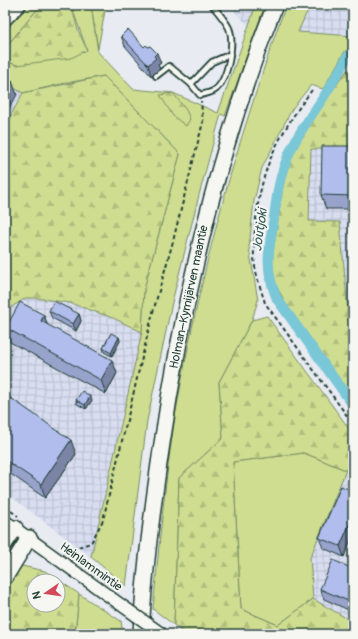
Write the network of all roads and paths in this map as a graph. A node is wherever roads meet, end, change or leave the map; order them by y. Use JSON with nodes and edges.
{"nodes":[{"id":1,"x":20,"y":5,"type":"edge"},
{"id":2,"x":212,"y":5,"type":"edge"},
{"id":3,"x":275,"y":5,"type":"edge"},
{"id":4,"x":5,"y":20,"type":"edge"},
{"id":5,"x":231,"y":54,"type":"junction"},
{"id":6,"x":156,"y":76,"type":"dead end"},
{"id":7,"x":191,"y":84,"type":"junction"},
{"id":8,"x":312,"y":90,"type":"dead end"},
{"id":9,"x":200,"y":95,"type":"junction"},
{"id":10,"x":353,"y":424,"type":"edge"},
{"id":11,"x":10,"y":525,"type":"edge"},
{"id":12,"x":29,"y":538,"type":"junction"},
{"id":13,"x":5,"y":544,"type":"edge"},
{"id":14,"x":65,"y":551,"type":"dead end"},
{"id":15,"x":5,"y":577,"type":"edge"},
{"id":16,"x":143,"y":598,"type":"junction"},
{"id":17,"x":174,"y":631,"type":"dead end"},
{"id":18,"x":136,"y":634,"type":"edge"},
{"id":19,"x":141,"y":634,"type":"edge"},
{"id":20,"x":162,"y":634,"type":"edge"},
{"id":21,"x":178,"y":634,"type":"edge"}],
"edges":[{"from":1,"to":4,"type":"street"},
{"from":2,"to":5,"type":"lane"},
{"from":3,"to":16,"type":"highway","name":"Holman–Kymijärven maantie"},
{"from":5,"to":7,"type":"lane"},
{"from":5,"to":9,"type":"lane"},
{"from":6,"to":7,"type":"lane"},
{"from":7,"to":9,"type":"lane"},
{"from":8,"to":10,"type":"path"},
{"from":9,"to":14,"type":"path"},
{"from":11,"to":12,"type":"street","name":"Heinlammintie"},
{"from":11,"to":13,"type":"highway"},
{"from":12,"to":15,"type":"highway"},
{"from":12,"to":20,"type":"street","name":"Heinlammintie","bridge":true},
{"from":16,"to":18,"type":"highway","name":"Holman–Kymijärven maantie"},
{"from":16,"to":19,"type":"highway","name":"Holman–Kymijärven maantie"},
{"from":17,"to":21,"type":"path"}]}
